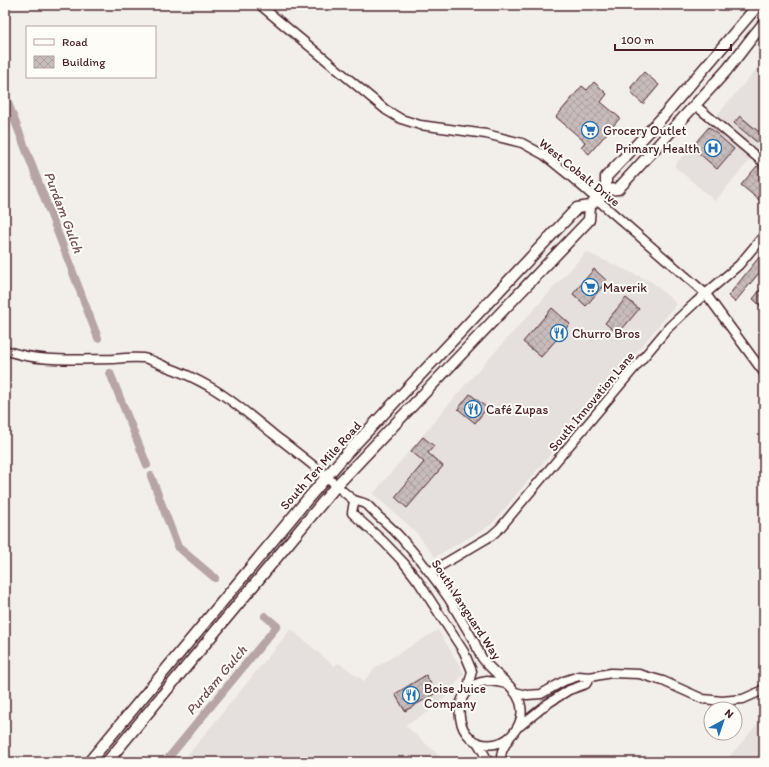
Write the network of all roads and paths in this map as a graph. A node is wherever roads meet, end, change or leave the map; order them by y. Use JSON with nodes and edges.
{"nodes":[{"id":1,"x":260,"y":5,"type":"edge"},
{"id":2,"x":758,"y":5,"type":"edge"},
{"id":3,"x":764,"y":23,"type":"edge"},
{"id":4,"x":695,"y":105,"type":"junction"},
{"id":5,"x":764,"y":163,"type":"edge"},
{"id":6,"x":606,"y":190,"type":"junction"},
{"id":7,"x":593,"y":202,"type":"junction"},
{"id":8,"x":764,"y":235,"type":"edge"},
{"id":9,"x":706,"y":294,"type":"junction"},
{"id":10,"x":5,"y":350,"type":"edge"},
{"id":11,"x":764,"y":373,"type":"edge"},
{"id":12,"x":327,"y":476,"type":"junction"},
{"id":13,"x":337,"y":485,"type":"junction"},
{"id":14,"x":354,"y":501,"type":"junction"},
{"id":15,"x":430,"y":572,"type":"junction"},
{"id":16,"x":590,"y":677,"type":"junction"},
{"id":17,"x":508,"y":684,"type":"junction"},
{"id":18,"x":764,"y":688,"type":"edge"},
{"id":19,"x":467,"y":691,"type":"junction"},
{"id":20,"x":515,"y":692,"type":"junction"},
{"id":21,"x":516,"y":729,"type":"junction"},
{"id":22,"x":509,"y":738,"type":"junction"},
{"id":23,"x":477,"y":742,"type":"junction"},
{"id":24,"x":88,"y":762,"type":"edge"},
{"id":25,"x":107,"y":762,"type":"edge"},
{"id":26,"x":489,"y":762,"type":"edge"},
{"id":27,"x":502,"y":762,"type":"edge"}],
"edges":[{"from":1,"to":7,"type":"street","name":"West Cobalt Drive"},
{"from":2,"to":6,"type":"main road"},
{"from":3,"to":4,"type":"main road","name":"South Ten Mile Road"},
{"from":4,"to":5,"type":"street"},
{"from":4,"to":6,"type":"main road","name":"South Ten Mile Road"},
{"from":6,"to":7,"type":"main road","name":"South Ten Mile Road"},
{"from":7,"to":9,"type":"street","name":"West Cobalt Drive"},
{"from":7,"to":12,"type":"main road","name":"South Ten Mile Road"},
{"from":7,"to":13,"type":"main road","name":"South Ten Mile Road"},
{"from":8,"to":9,"type":"street","name":"South Innovation Lane"},
{"from":9,"to":11,"type":"street","name":"West Cobalt Drive"},
{"from":9,"to":15,"type":"street","name":"South Innovation Lane"},
{"from":10,"to":12,"type":"street","name":"South Vanguard Way"},
{"from":12,"to":13,"type":"street","name":"South Vanguard Way"},
{"from":12,"to":24,"type":"main road","name":"South Ten Mile Road"},
{"from":13,"to":14,"type":"street","name":"South Vanguard Way"},
{"from":13,"to":25,"type":"main road","name":"South Ten Mile Road"},
{"from":14,"to":15,"type":"street","name":"South Vanguard Way"},
{"from":14,"to":19,"type":"street","name":"South Vanguard Way"},
{"from":15,"to":17,"type":"street","name":"South Vanguard Way"},
{"from":16,"to":18,"type":"street"},
{"from":16,"to":20,"type":"street"},
{"from":16,"to":21,"type":"street"},
{"from":17,"to":19,"type":"street"},
{"from":17,"to":20,"type":"street"},
{"from":19,"to":23,"type":"street"},
{"from":20,"to":21,"type":"street"},
{"from":21,"to":22,"type":"street"},
{"from":22,"to":23,"type":"street"},
{"from":22,"to":27,"type":"street"},
{"from":23,"to":26,"type":"street"}]}
